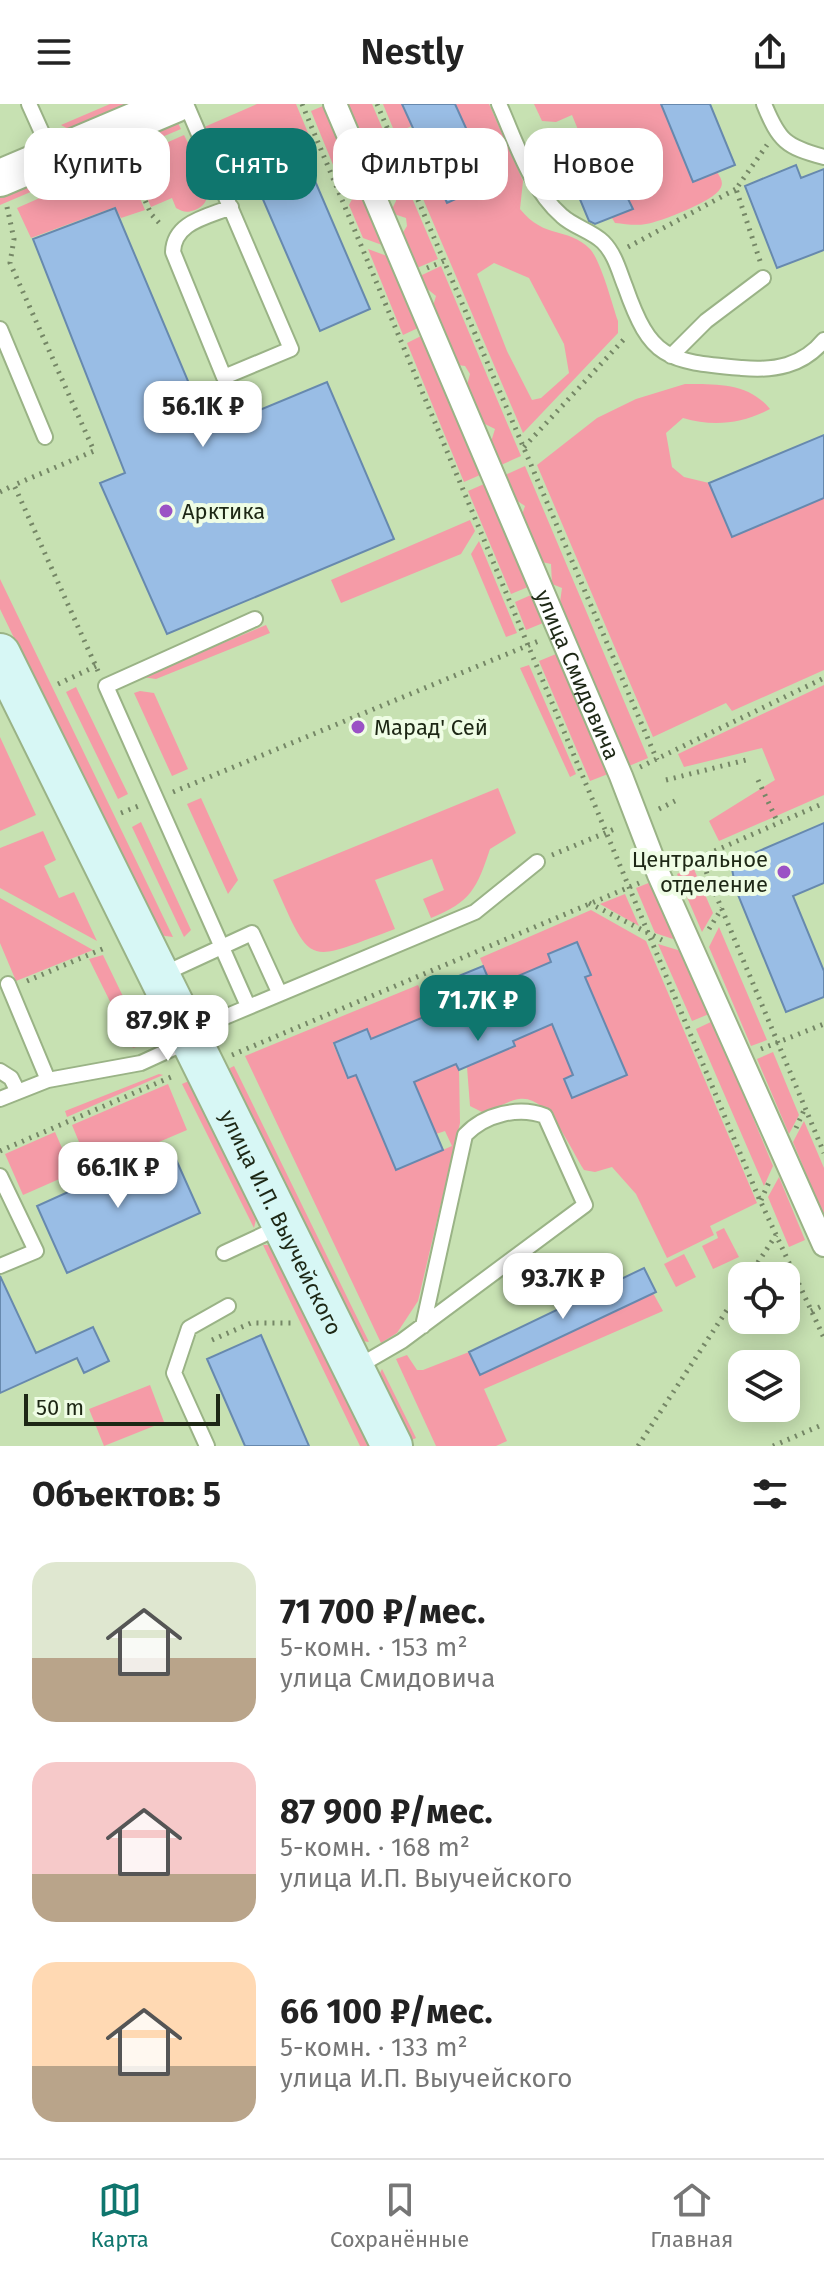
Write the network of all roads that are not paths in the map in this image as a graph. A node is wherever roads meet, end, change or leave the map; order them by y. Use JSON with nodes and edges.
{"nodes":[{"id":1,"x":29,"y":104,"type":"edge"},
{"id":2,"x":175,"y":104,"type":"edge"},
{"id":3,"x":186,"y":104,"type":"edge"},
{"id":4,"x":335,"y":104,"type":"edge"},
{"id":5,"x":499,"y":104,"type":"edge"},
{"id":6,"x":764,"y":104,"type":"edge"},
{"id":7,"x":40,"y":128,"type":"edge"},
{"id":8,"x":117,"y":128,"type":"edge"},
{"id":9,"x":824,"y":157,"type":"edge"},
{"id":10,"x":24,"y":167,"type":"edge"},
{"id":11,"x":0,"y":178,"type":"edge"},
{"id":12,"x":231,"y":207,"type":"junction"},
{"id":13,"x":763,"y":278,"type":"road end"},
{"id":14,"x":0,"y":329,"type":"edge"},
{"id":15,"x":824,"y":340,"type":"edge"},
{"id":16,"x":671,"y":356,"type":"junction"},
{"id":17,"x":45,"y":437,"type":"dead end"},
{"id":18,"x":255,"y":619,"type":"dead end"},
{"id":19,"x":2,"y":665,"type":"edge"},
{"id":20,"x":537,"y":862,"type":"road end"},
{"id":21,"x":222,"y":947,"type":"junction"},
{"id":22,"x":160,"y":976,"type":"junction"},
{"id":23,"x":9,"y":986,"type":"road end"},
{"id":24,"x":279,"y":992,"type":"junction"},
{"id":25,"x":248,"y":1006,"type":"junction"},
{"id":26,"x":200,"y":1044,"type":"junction"},
{"id":27,"x":0,"y":1071,"type":"edge"},
{"id":28,"x":48,"y":1080,"type":"junction"},
{"id":29,"x":17,"y":1090,"type":"junction"},
{"id":30,"x":0,"y":1099,"type":"edge"},
{"id":31,"x":0,"y":1176,"type":"edge"},
{"id":32,"x":282,"y":1226,"type":"junction"},
{"id":33,"x":824,"y":1245,"type":"edge"},
{"id":34,"x":224,"y":1253,"type":"dead end"},
{"id":35,"x":0,"y":1266,"type":"edge"},
{"id":36,"x":228,"y":1306,"type":"dead end"},
{"id":37,"x":423,"y":1326,"type":"junction"},
{"id":38,"x":353,"y":1369,"type":"junction"},
{"id":39,"x":207,"y":1446,"type":"edge"},
{"id":40,"x":392,"y":1446,"type":"edge"}],
"edges":[{"from":1,"to":7,"type":"lane"},
{"from":2,"to":8,"type":"street"},
{"from":3,"to":12,"type":"lane"},
{"from":4,"to":33,"type":"street","name":"улица Смидовича"},
{"from":5,"to":16,"type":"lane"},
{"from":6,"to":9,"type":"lane"},
{"from":10,"to":11,"type":"street"},
{"from":12,"to":12,"type":"lane"},
{"from":13,"to":16,"type":"lane"},
{"from":14,"to":17,"type":"lane"},
{"from":15,"to":16,"type":"lane"},
{"from":18,"to":21,"type":"lane"},
{"from":19,"to":22,"type":"main road","name":"улица И.П. Выучейского"},
{"from":20,"to":24,"type":"lane"},
{"from":21,"to":22,"type":"lane"},
{"from":21,"to":24,"type":"lane"},
{"from":21,"to":25,"type":"lane"},
{"from":22,"to":26,"type":"main road","name":"улица И.П. Выучейского"},
{"from":23,"to":28,"type":"lane"},
{"from":24,"to":25,"type":"lane"},
{"from":25,"to":26,"type":"lane"},
{"from":26,"to":28,"type":"lane"},
{"from":26,"to":32,"type":"main road","name":"улица И.П. Выучейского"},
{"from":27,"to":29,"type":"lane"},
{"from":28,"to":29,"type":"lane"},
{"from":29,"to":30,"type":"lane"},
{"from":31,"to":35,"type":"lane"},
{"from":32,"to":34,"type":"lane"},
{"from":32,"to":38,"type":"main road","name":"улица И.П. Выучейского"},
{"from":36,"to":39,"type":"lane"},
{"from":37,"to":37,"type":"lane"},
{"from":37,"to":38,"type":"lane"},
{"from":38,"to":40,"type":"main road","name":"улица И.П. Выучейского"}]}
